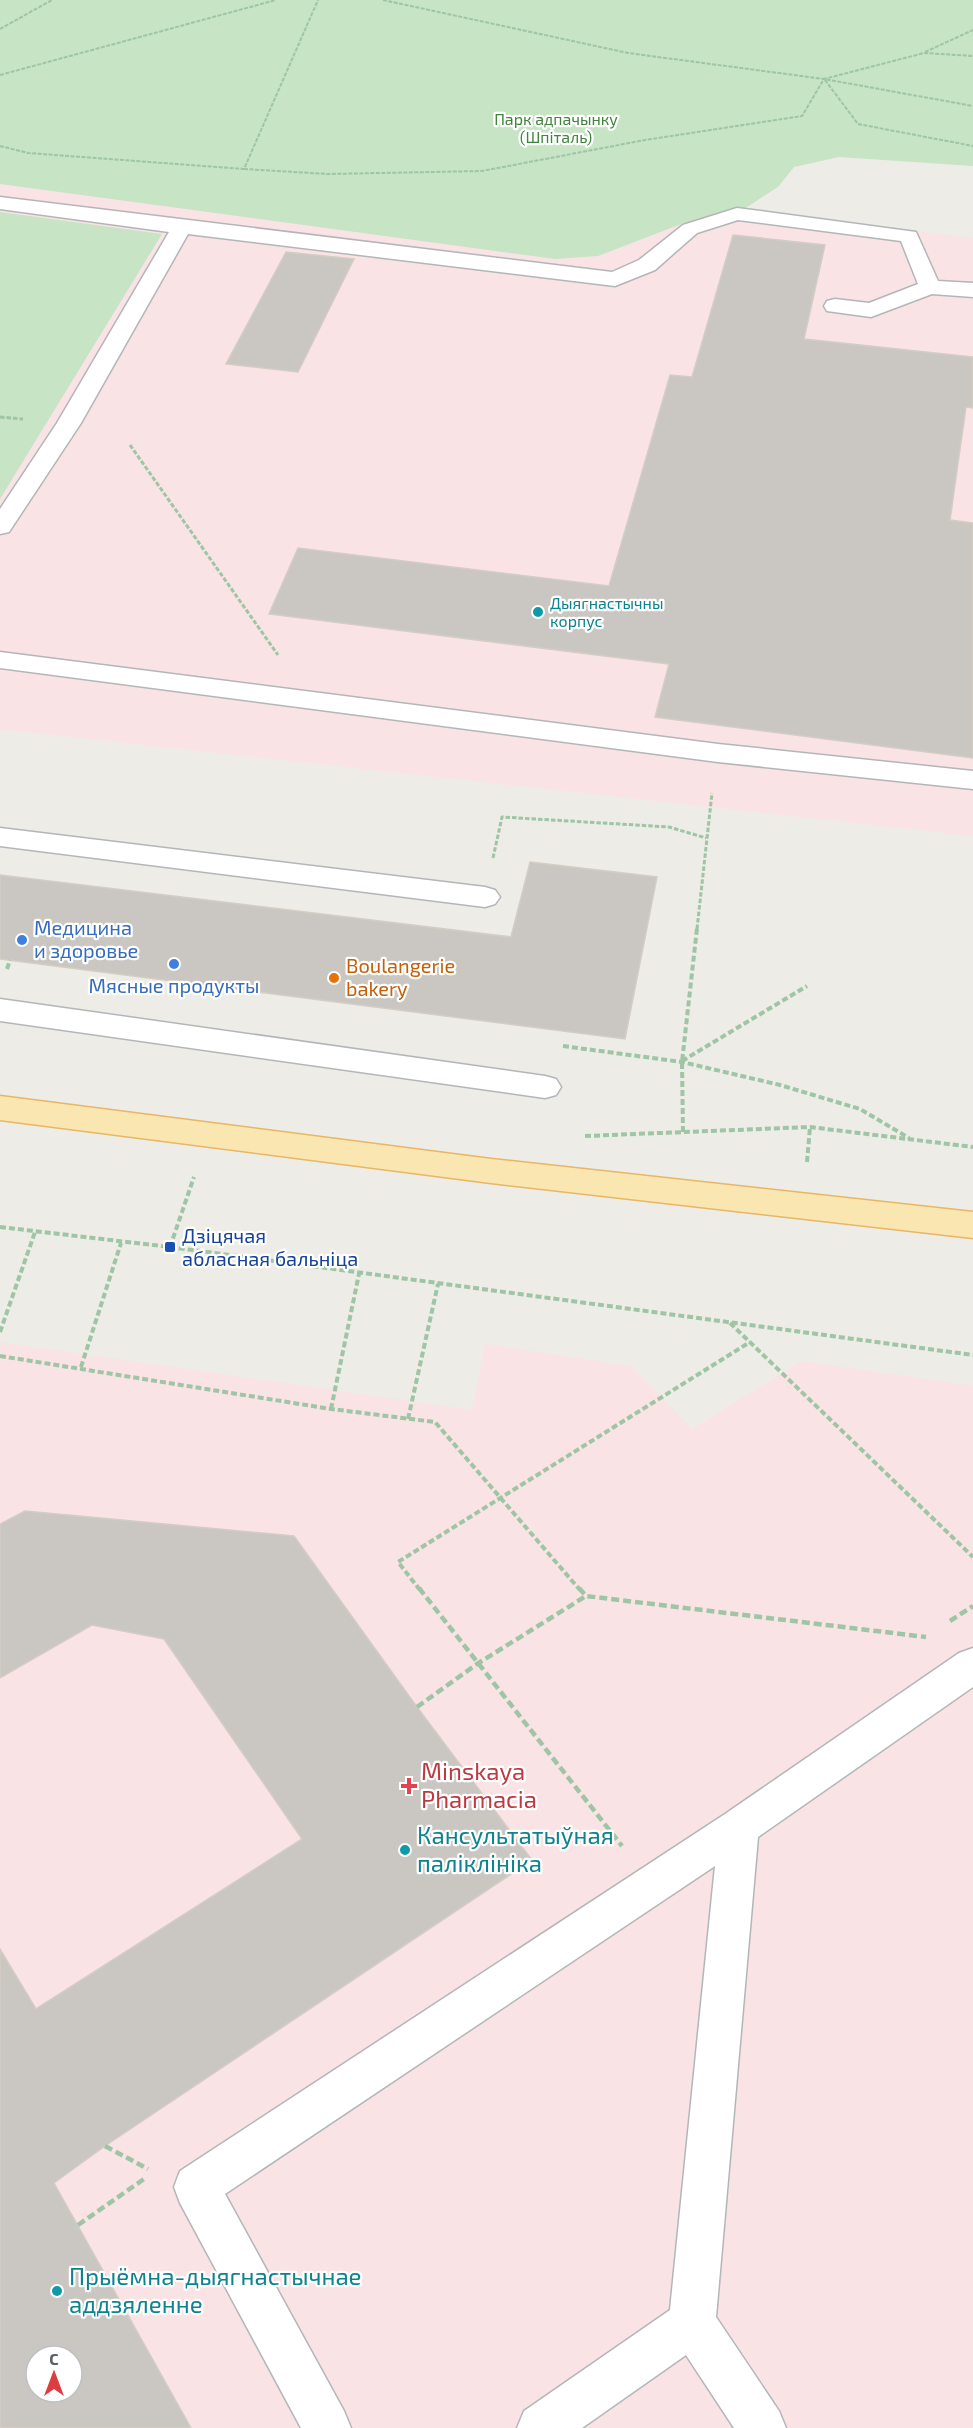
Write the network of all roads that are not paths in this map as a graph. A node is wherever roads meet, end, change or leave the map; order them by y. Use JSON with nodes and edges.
{"nodes":[{"id":1,"x":0,"y":203,"type":"edge"},
{"id":2,"x":182,"y":227,"type":"junction"},
{"id":3,"x":930,"y":287,"type":"junction"},
{"id":4,"x":973,"y":290,"type":"edge"},
{"id":5,"x":835,"y":306,"type":"dead end"},
{"id":6,"x":0,"y":527,"type":"edge"},
{"id":7,"x":0,"y":660,"type":"edge"},
{"id":8,"x":973,"y":780,"type":"edge"},
{"id":9,"x":0,"y":837,"type":"edge"},
{"id":10,"x":484,"y":897,"type":"road end"},
{"id":11,"x":0,"y":1011,"type":"edge"},
{"id":12,"x":545,"y":1087,"type":"dead end"},
{"id":13,"x":0,"y":1108,"type":"edge"},
{"id":14,"x":973,"y":1225,"type":"edge"},
{"id":15,"x":973,"y":1665,"type":"edge"},
{"id":16,"x":739,"y":1827,"type":"junction"},
{"id":17,"x":692,"y":2323,"type":"junction"},
{"id":18,"x":327,"y":2428,"type":"edge"},
{"id":19,"x":541,"y":2428,"type":"edge"},
{"id":20,"x":762,"y":2428,"type":"edge"}],
"edges":[{"from":1,"to":2,"type":"lane"},
{"from":2,"to":3,"type":"lane"},
{"from":2,"to":6,"type":"lane"},
{"from":3,"to":4,"type":"lane"},
{"from":3,"to":5,"type":"lane"},
{"from":7,"to":8,"type":"lane"},
{"from":9,"to":10,"type":"lane"},
{"from":11,"to":12,"type":"lane"},
{"from":13,"to":14,"type":"main road"},
{"from":15,"to":16,"type":"lane"},
{"from":16,"to":17,"type":"lane"},
{"from":16,"to":18,"type":"lane"},
{"from":17,"to":19,"type":"lane"},
{"from":17,"to":20,"type":"lane"}]}
